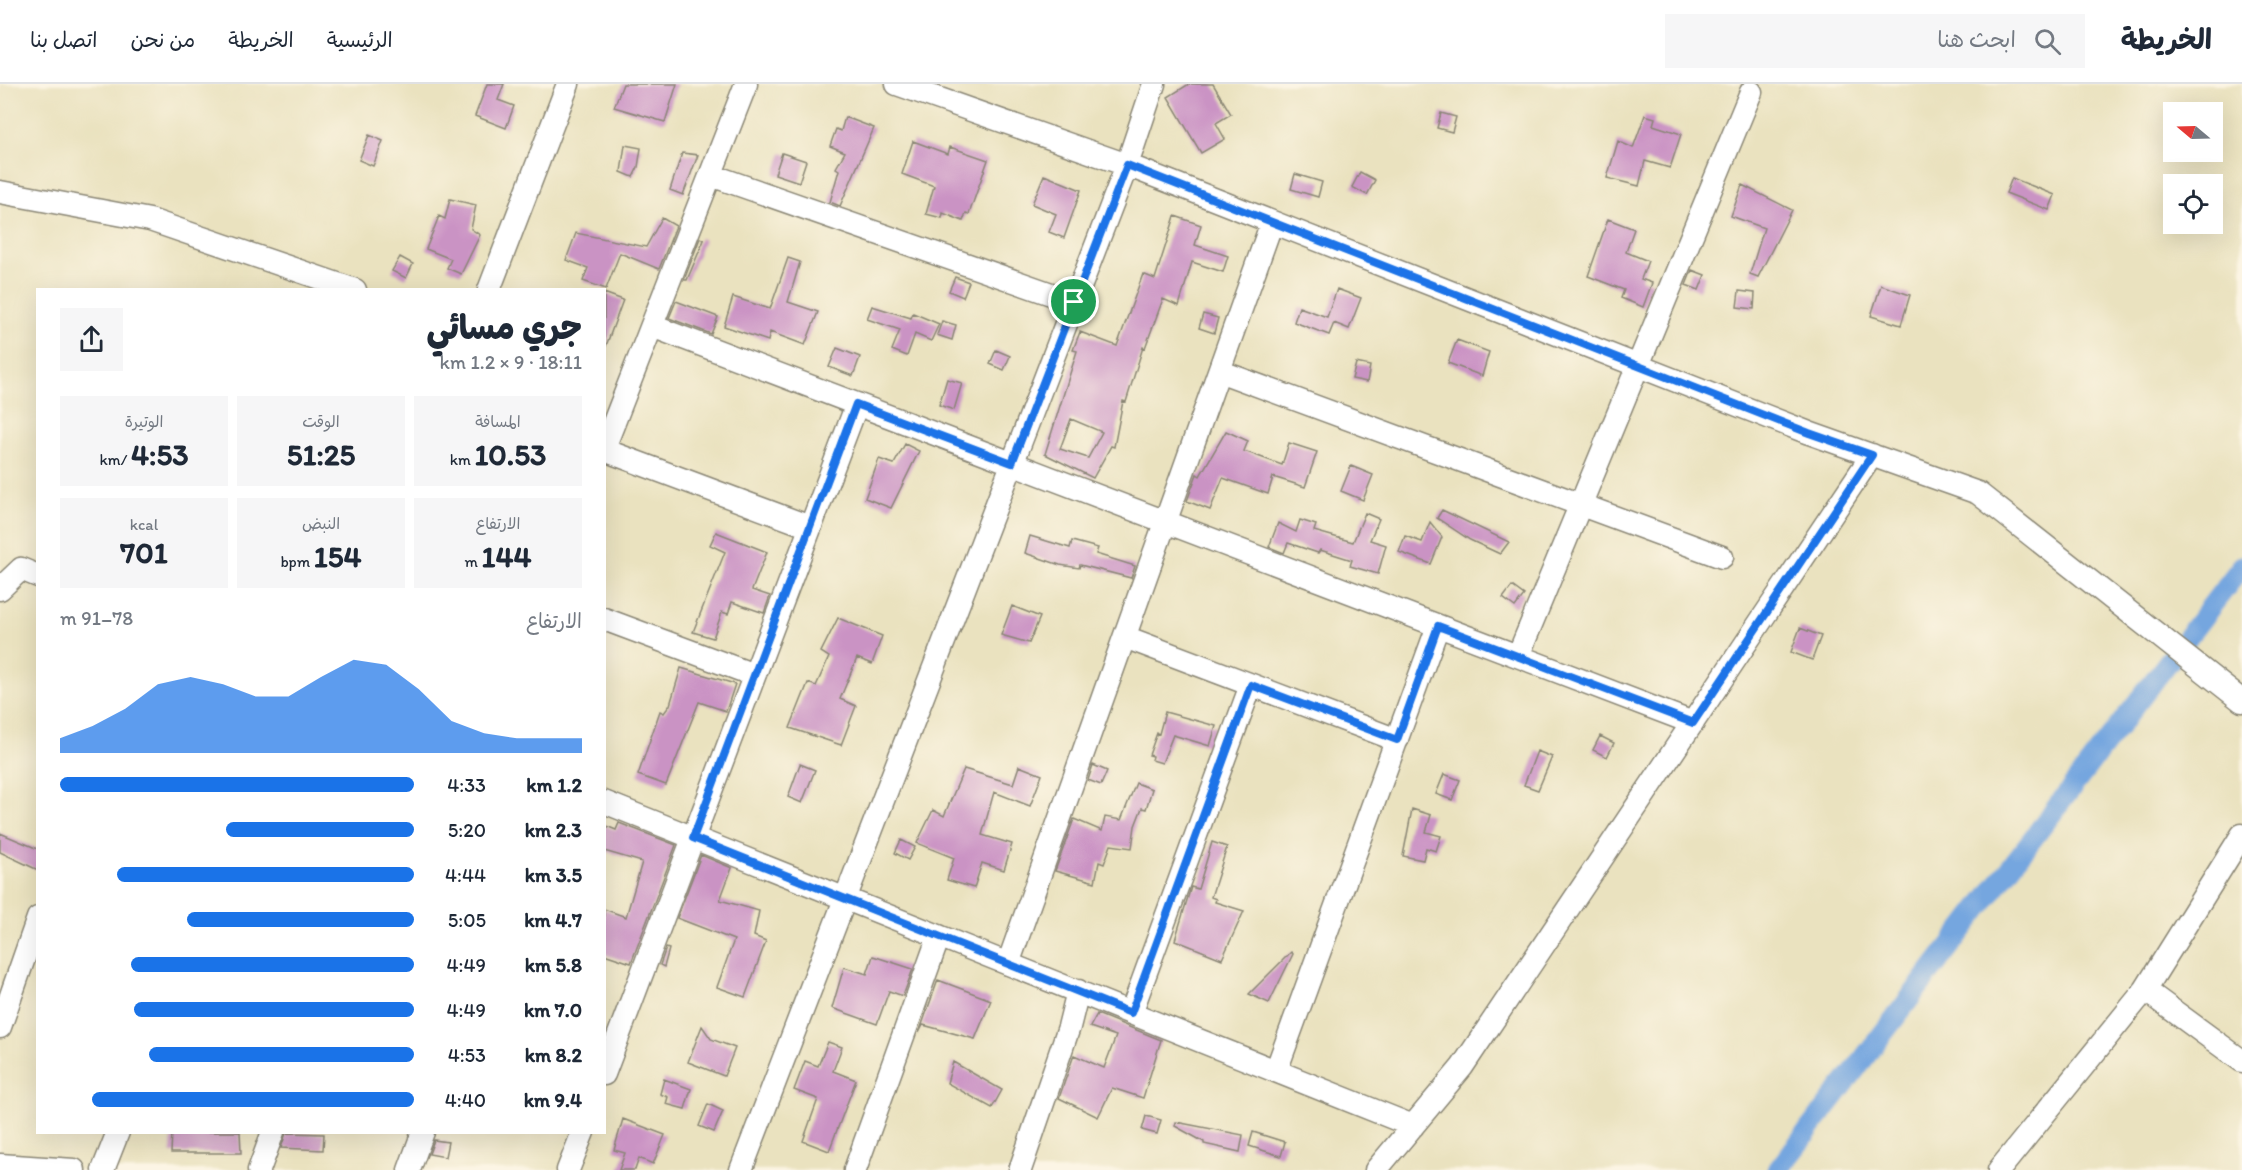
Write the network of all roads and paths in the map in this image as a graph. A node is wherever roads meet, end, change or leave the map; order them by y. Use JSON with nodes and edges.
{"nodes":[{"id":1,"x":568,"y":84,"type":"edge"},
{"id":2,"x":746,"y":84,"type":"edge"},
{"id":3,"x":897,"y":84,"type":"edge"},
{"id":4,"x":1154,"y":84,"type":"edge"},
{"id":5,"x":1751,"y":93,"type":"dead end"},
{"id":6,"x":1127,"y":165,"type":"junction"},
{"id":7,"x":711,"y":175,"type":"junction"},
{"id":8,"x":0,"y":192,"type":"edge"},
{"id":9,"x":1272,"y":222,"type":"junction"},
{"id":10,"x":349,"y":288,"type":"edge"},
{"id":11,"x":490,"y":288,"type":"edge"},
{"id":12,"x":1074,"y":302,"type":"junction"},
{"id":13,"x":652,"y":326,"type":"junction"},
{"id":14,"x":1638,"y":366,"type":"junction"},
{"id":15,"x":1219,"y":371,"type":"junction"},
{"id":16,"x":856,"y":404,"type":"junction"},
{"id":17,"x":606,"y":444,"type":"edge"},
{"id":18,"x":606,"y":450,"type":"edge"},
{"id":19,"x":1872,"y":455,"type":"junction"},
{"id":20,"x":1012,"y":463,"type":"junction"},
{"id":21,"x":1580,"y":505,"type":"junction"},
{"id":22,"x":1166,"y":522,"type":"junction"},
{"id":23,"x":810,"y":527,"type":"junction"},
{"id":24,"x":1722,"y":557,"type":"dead end"},
{"id":25,"x":36,"y":575,"type":"edge"},
{"id":26,"x":0,"y":589,"type":"edge"},
{"id":27,"x":606,"y":620,"type":"edge"},
{"id":28,"x":1438,"y":626,"type":"junction"},
{"id":29,"x":1125,"y":637,"type":"junction"},
{"id":30,"x":1518,"y":656,"type":"junction"},
{"id":31,"x":754,"y":675,"type":"junction"},
{"id":32,"x":1251,"y":685,"type":"junction"},
{"id":33,"x":2242,"y":701,"type":"edge"},
{"id":34,"x":1693,"y":723,"type":"junction"},
{"id":35,"x":1397,"y":740,"type":"junction"},
{"id":36,"x":606,"y":803,"type":"edge"},
{"id":37,"x":2242,"y":835,"type":"edge"},
{"id":38,"x":693,"y":838,"type":"junction"},
{"id":39,"x":845,"y":899,"type":"junction"},
{"id":40,"x":36,"y":924,"type":"edge"},
{"id":41,"x":939,"y":936,"type":"junction"},
{"id":42,"x":1008,"y":964,"type":"junction"},
{"id":43,"x":2145,"y":990,"type":"junction"},
{"id":44,"x":1078,"y":992,"type":"junction"},
{"id":45,"x":1131,"y":1013,"type":"junction"},
{"id":46,"x":0,"y":1027,"type":"edge"},
{"id":47,"x":2242,"y":1061,"type":"edge"},
{"id":48,"x":606,"y":1069,"type":"edge"},
{"id":49,"x":1276,"y":1071,"type":"junction"},
{"id":50,"x":1413,"y":1126,"type":"junction"},
{"id":51,"x":117,"y":1134,"type":"edge"},
{"id":52,"x":272,"y":1134,"type":"edge"},
{"id":53,"x":422,"y":1134,"type":"edge"},
{"id":54,"x":581,"y":1134,"type":"edge"},
{"id":55,"x":0,"y":1165,"type":"edge"},
{"id":56,"x":74,"y":1170,"type":"edge"},
{"id":57,"x":103,"y":1170,"type":"edge"},
{"id":58,"x":259,"y":1170,"type":"edge"},
{"id":59,"x":409,"y":1170,"type":"edge"},
{"id":60,"x":568,"y":1170,"type":"edge"},
{"id":61,"x":741,"y":1170,"type":"edge"},
{"id":62,"x":855,"y":1170,"type":"edge"},
{"id":63,"x":1020,"y":1170,"type":"edge"},
{"id":64,"x":1376,"y":1170,"type":"edge"},
{"id":65,"x":1998,"y":1170,"type":"edge"}],
"edges":[{"from":1,"to":11,"type":"street"},
{"from":2,"to":7,"type":"street"},
{"from":3,"to":6,"type":"street"},
{"from":4,"to":6,"type":"street"},
{"from":5,"to":14,"type":"street"},
{"from":6,"to":9,"type":"street"},
{"from":6,"to":12,"type":"street"},
{"from":7,"to":12,"type":"street"},
{"from":7,"to":13,"type":"street"},
{"from":8,"to":10,"type":"street"},
{"from":9,"to":14,"type":"street"},
{"from":9,"to":15,"type":"street"},
{"from":12,"to":20,"type":"street"},
{"from":13,"to":16,"type":"street"},
{"from":13,"to":17,"type":"street"},
{"from":14,"to":19,"type":"street"},
{"from":14,"to":21,"type":"street"},
{"from":15,"to":21,"type":"street"},
{"from":15,"to":22,"type":"street"},
{"from":16,"to":20,"type":"street"},
{"from":16,"to":23,"type":"street"},
{"from":18,"to":23,"type":"street"},
{"from":19,"to":33,"type":"street"},
{"from":19,"to":34,"type":"street"},
{"from":20,"to":22,"type":"street"},
{"from":20,"to":39,"type":"street"},
{"from":21,"to":24,"type":"street"},
{"from":21,"to":30,"type":"street"},
{"from":22,"to":28,"type":"street"},
{"from":22,"to":29,"type":"street"},
{"from":23,"to":31,"type":"street"},
{"from":25,"to":26,"type":"street"},
{"from":27,"to":31,"type":"street"},
{"from":28,"to":30,"type":"street"},
{"from":28,"to":35,"type":"street"},
{"from":29,"to":32,"type":"street"},
{"from":29,"to":42,"type":"street"},
{"from":30,"to":34,"type":"street"},
{"from":31,"to":38,"type":"street"},
{"from":32,"to":35,"type":"street"},
{"from":32,"to":45,"type":"street"},
{"from":34,"to":50,"type":"street"},
{"from":35,"to":49,"type":"street"},
{"from":36,"to":38,"type":"street"},
{"from":37,"to":43,"type":"street"},
{"from":38,"to":39,"type":"street"},
{"from":38,"to":48,"type":"street"},
{"from":39,"to":41,"type":"street"},
{"from":39,"to":61,"type":"street"},
{"from":40,"to":46,"type":"street"},
{"from":41,"to":42,"type":"street"},
{"from":41,"to":62,"type":"street"},
{"from":42,"to":44,"type":"street"},
{"from":43,"to":47,"type":"street"},
{"from":43,"to":65,"type":"street"},
{"from":44,"to":45,"type":"street"},
{"from":44,"to":63,"type":"street"},
{"from":45,"to":49,"type":"street"},
{"from":49,"to":50,"type":"street"},
{"from":50,"to":64,"type":"street"},
{"from":51,"to":57,"type":"street"},
{"from":52,"to":58,"type":"street"},
{"from":53,"to":59,"type":"street"},
{"from":54,"to":60,"type":"street"},
{"from":55,"to":56,"type":"street"}]}
